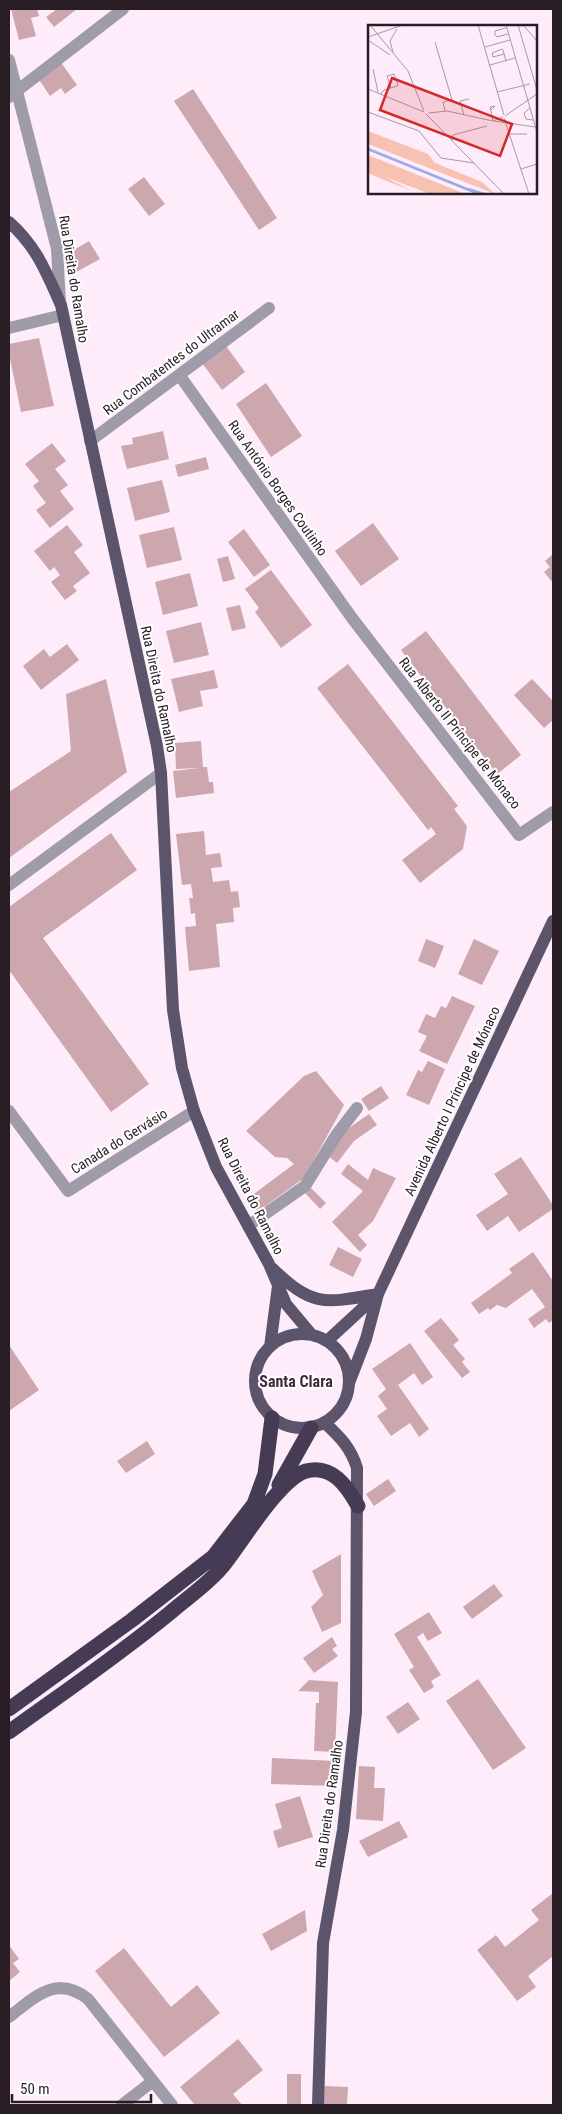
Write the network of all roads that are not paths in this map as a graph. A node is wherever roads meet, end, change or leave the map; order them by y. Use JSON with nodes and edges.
{"nodes":[{"id":1,"x":123,"y":9,"type":"edge"},
{"id":2,"x":9,"y":60,"type":"edge"},
{"id":3,"x":13,"y":93,"type":"edge"},
{"id":4,"x":9,"y":222,"type":"edge"},
{"id":5,"x":269,"y":308,"type":"dead end"},
{"id":6,"x":62,"y":310,"type":"junction"},
{"id":7,"x":9,"y":328,"type":"edge"},
{"id":8,"x":180,"y":376,"type":"junction"},
{"id":9,"x":90,"y":441,"type":"junction"},
{"id":10,"x":352,"y":618,"type":"joint"},
{"id":11,"x":161,"y":773,"type":"junction"},
{"id":12,"x":553,"y":812,"type":"edge"},
{"id":13,"x":9,"y":885,"type":"edge"},
{"id":14,"x":553,"y":921,"type":"edge"},
{"id":15,"x":357,"y":1108,"type":"dead end"},
{"id":16,"x":9,"y":1111,"type":"edge"},
{"id":17,"x":194,"y":1111,"type":"junction"},
{"id":18,"x":248,"y":1226,"type":"junction"},
{"id":19,"x":268,"y":1264,"type":"junction"},
{"id":20,"x":278,"y":1286,"type":"junction"},
{"id":21,"x":378,"y":1294,"type":"junction"},
{"id":22,"x":312,"y":1335,"type":"junction"},
{"id":23,"x":327,"y":1341,"type":"junction"},
{"id":24,"x":270,"y":1346,"type":"junction"},
{"id":25,"x":350,"y":1382,"type":"junction"},
{"id":26,"x":272,"y":1418,"type":"junction"},
{"id":27,"x":318,"y":1425,"type":"junction"},
{"id":28,"x":358,"y":1506,"type":"junction"},
{"id":29,"x":266,"y":1508,"type":"junction"},
{"id":30,"x":9,"y":1709,"type":"edge"},
{"id":31,"x":9,"y":1732,"type":"edge"},
{"id":32,"x":9,"y":2017,"type":"edge"},
{"id":33,"x":153,"y":2081,"type":"junction"},
{"id":34,"x":122,"y":2105,"type":"edge"},
{"id":35,"x":172,"y":2105,"type":"edge"},
{"id":36,"x":318,"y":2105,"type":"edge"}],
"edges":[{"from":1,"to":3,"type":"street"},
{"from":2,"to":3,"type":"street","name":"Rua Direita do Ramalho"},
{"from":3,"to":6,"type":"street","name":"Rua Direita do Ramalho"},
{"from":4,"to":6,"type":"main road"},
{"from":5,"to":8,"type":"street","name":"Rua Combatentes do Ultramar"},
{"from":6,"to":7,"type":"street"},
{"from":6,"to":9,"type":"main road","name":"Rua Direita do Ramalho"},
{"from":8,"to":9,"type":"street","name":"Rua Combatentes do Ultramar"},
{"from":8,"to":10,"type":"street","name":"Rua António Borges Coutinho"},
{"from":9,"to":11,"type":"main road","name":"Rua Direita do Ramalho"},
{"from":10,"to":12,"type":"street","name":"Rua Alberto II Príncipe de Mónaco"},
{"from":11,"to":13,"type":"street"},
{"from":11,"to":17,"type":"main road","name":"Rua Direita do Ramalho"},
{"from":14,"to":21,"type":"main road","name":"Avenida Alberto I Príncipe de Mónaco"},
{"from":15,"to":18,"type":"street"},
{"from":16,"to":17,"type":"street","name":"Canada do Gervásio"},
{"from":17,"to":18,"type":"main road","name":"Rua Direita do Ramalho"},
{"from":18,"to":19,"type":"main road","name":"Rua Direita do Ramalho"},
{"from":19,"to":20,"type":"main road","name":"Rua Direita do Ramalho"},
{"from":19,"to":21,"type":"main road"},
{"from":20,"to":22,"type":"main road","name":"Rua Direita do Ramalho"},
{"from":20,"to":24,"type":"main road"},
{"from":21,"to":23,"type":"main road","name":"Avenida Alberto I Príncipe de Mónaco"},
{"from":21,"to":25,"type":"main road","name":"Avenida Alberto I Príncipe de Mónaco"},
{"from":22,"to":23,"type":"main road"},
{"from":22,"to":24,"type":"main road"},
{"from":23,"to":25,"type":"main road"},
{"from":24,"to":26,"type":"main road"},
{"from":25,"to":27,"type":"main road"},
{"from":26,"to":27,"type":"main road"},
{"from":26,"to":30,"type":"highway"},
{"from":27,"to":28,"type":"main road","name":"Rua Direita do Ramalho"},
{"from":27,"to":29,"type":"highway"},
{"from":28,"to":29,"type":"highway"},
{"from":28,"to":36,"type":"main road","name":"Rua Direita do Ramalho"},
{"from":29,"to":31,"type":"highway"},
{"from":32,"to":33,"type":"street"},
{"from":33,"to":34,"type":"street"},
{"from":33,"to":35,"type":"street"}]}
